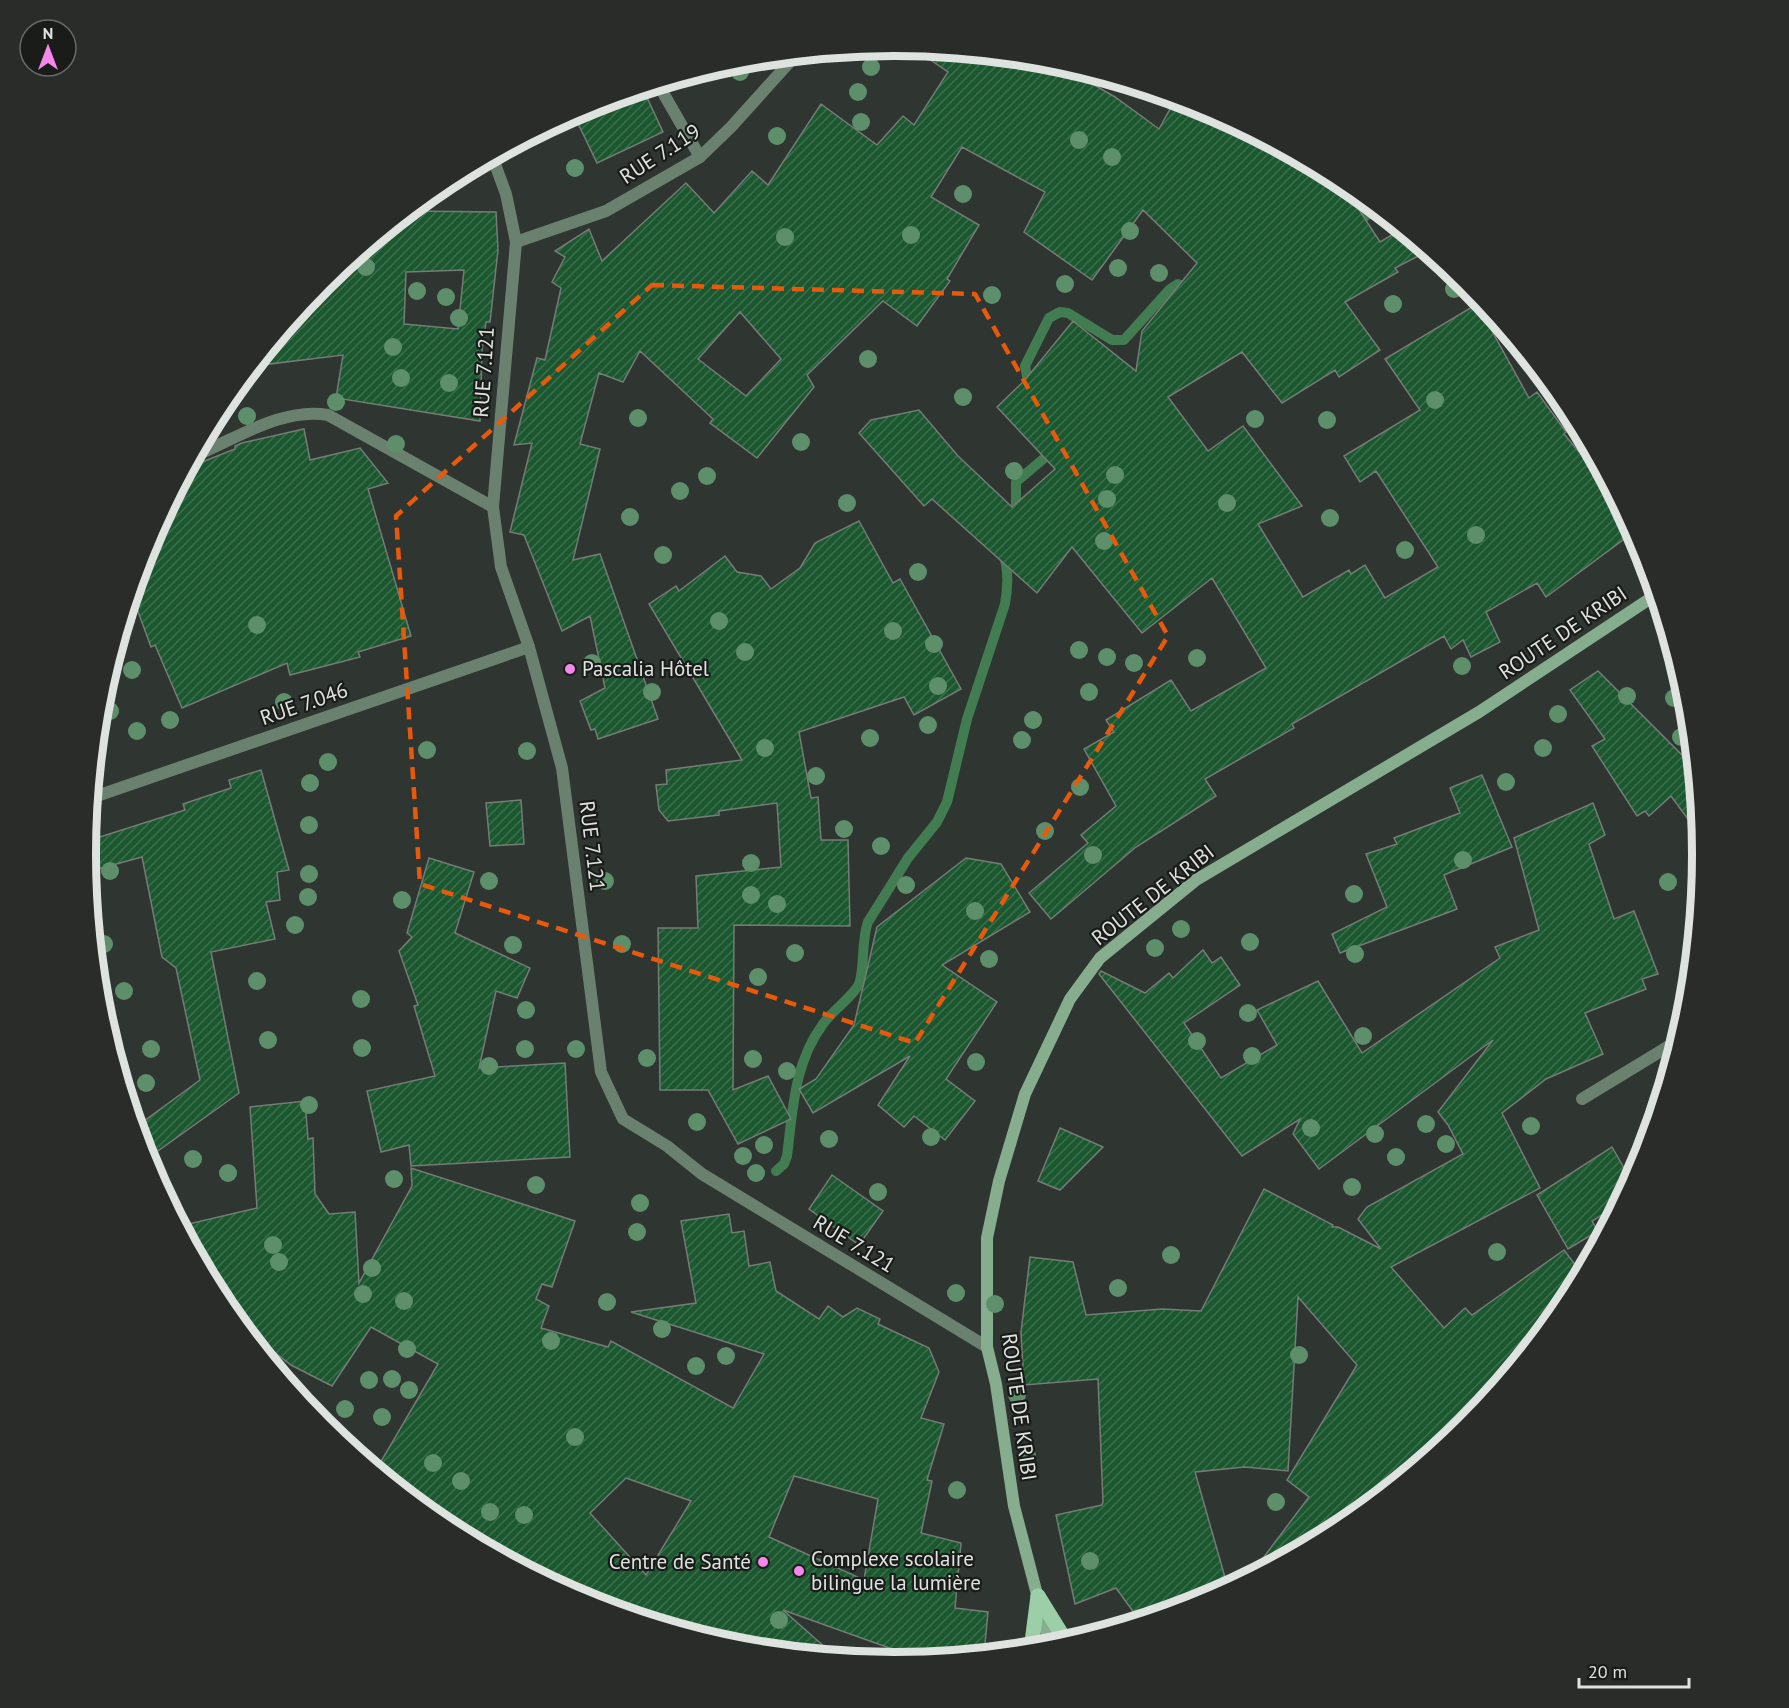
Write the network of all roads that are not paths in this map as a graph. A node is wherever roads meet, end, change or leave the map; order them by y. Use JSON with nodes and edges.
{"nodes":[{"id":1,"x":790,"y":62,"type":"edge"},
{"id":2,"x":662,"y":91,"type":"edge"},
{"id":3,"x":700,"y":157,"type":"junction"},
{"id":4,"x":494,"y":162,"type":"edge"},
{"id":5,"x":516,"y":242,"type":"junction"},
{"id":6,"x":206,"y":451,"type":"edge"},
{"id":7,"x":493,"y":507,"type":"junction"},
{"id":8,"x":1651,"y":598,"type":"edge"},
{"id":9,"x":529,"y":647,"type":"junction"},
{"id":10,"x":99,"y":795,"type":"edge"},
{"id":11,"x":1670,"y":1046,"type":"edge"},
{"id":12,"x":1582,"y":1099,"type":"dead end"},
{"id":13,"x":987,"y":1347,"type":"junction"},
{"id":14,"x":1038,"y":1596,"type":"junction"},
{"id":15,"x":1062,"y":1634,"type":"edge"},
{"id":16,"x":1048,"y":1637,"type":"edge"},
{"id":17,"x":1032,"y":1640,"type":"edge"}],
"edges":[{"from":1,"to":3,"type":"street","name":"RUE 7.119"},
{"from":2,"to":3,"type":"street"},
{"from":3,"to":5,"type":"street","name":"RUE 7.119"},
{"from":4,"to":5,"type":"street","name":"RUE 7.121"},
{"from":5,"to":7,"type":"street","name":"RUE 7.121"},
{"from":6,"to":7,"type":"street"},
{"from":7,"to":9,"type":"street","name":"RUE 7.121"},
{"from":8,"to":13,"type":"main road","name":"ROUTE DE KRIBI"},
{"from":9,"to":10,"type":"street","name":"RUE 7.046"},
{"from":9,"to":13,"type":"street","name":"RUE 7.121"},
{"from":11,"to":12,"type":"street"},
{"from":13,"to":14,"type":"main road","name":"ROUTE DE KRIBI"},
{"from":14,"to":15,"type":"main road"},
{"from":14,"to":16,"type":"main road","name":"ROUTE DE KRIBI"},
{"from":14,"to":17,"type":"main road"}]}
